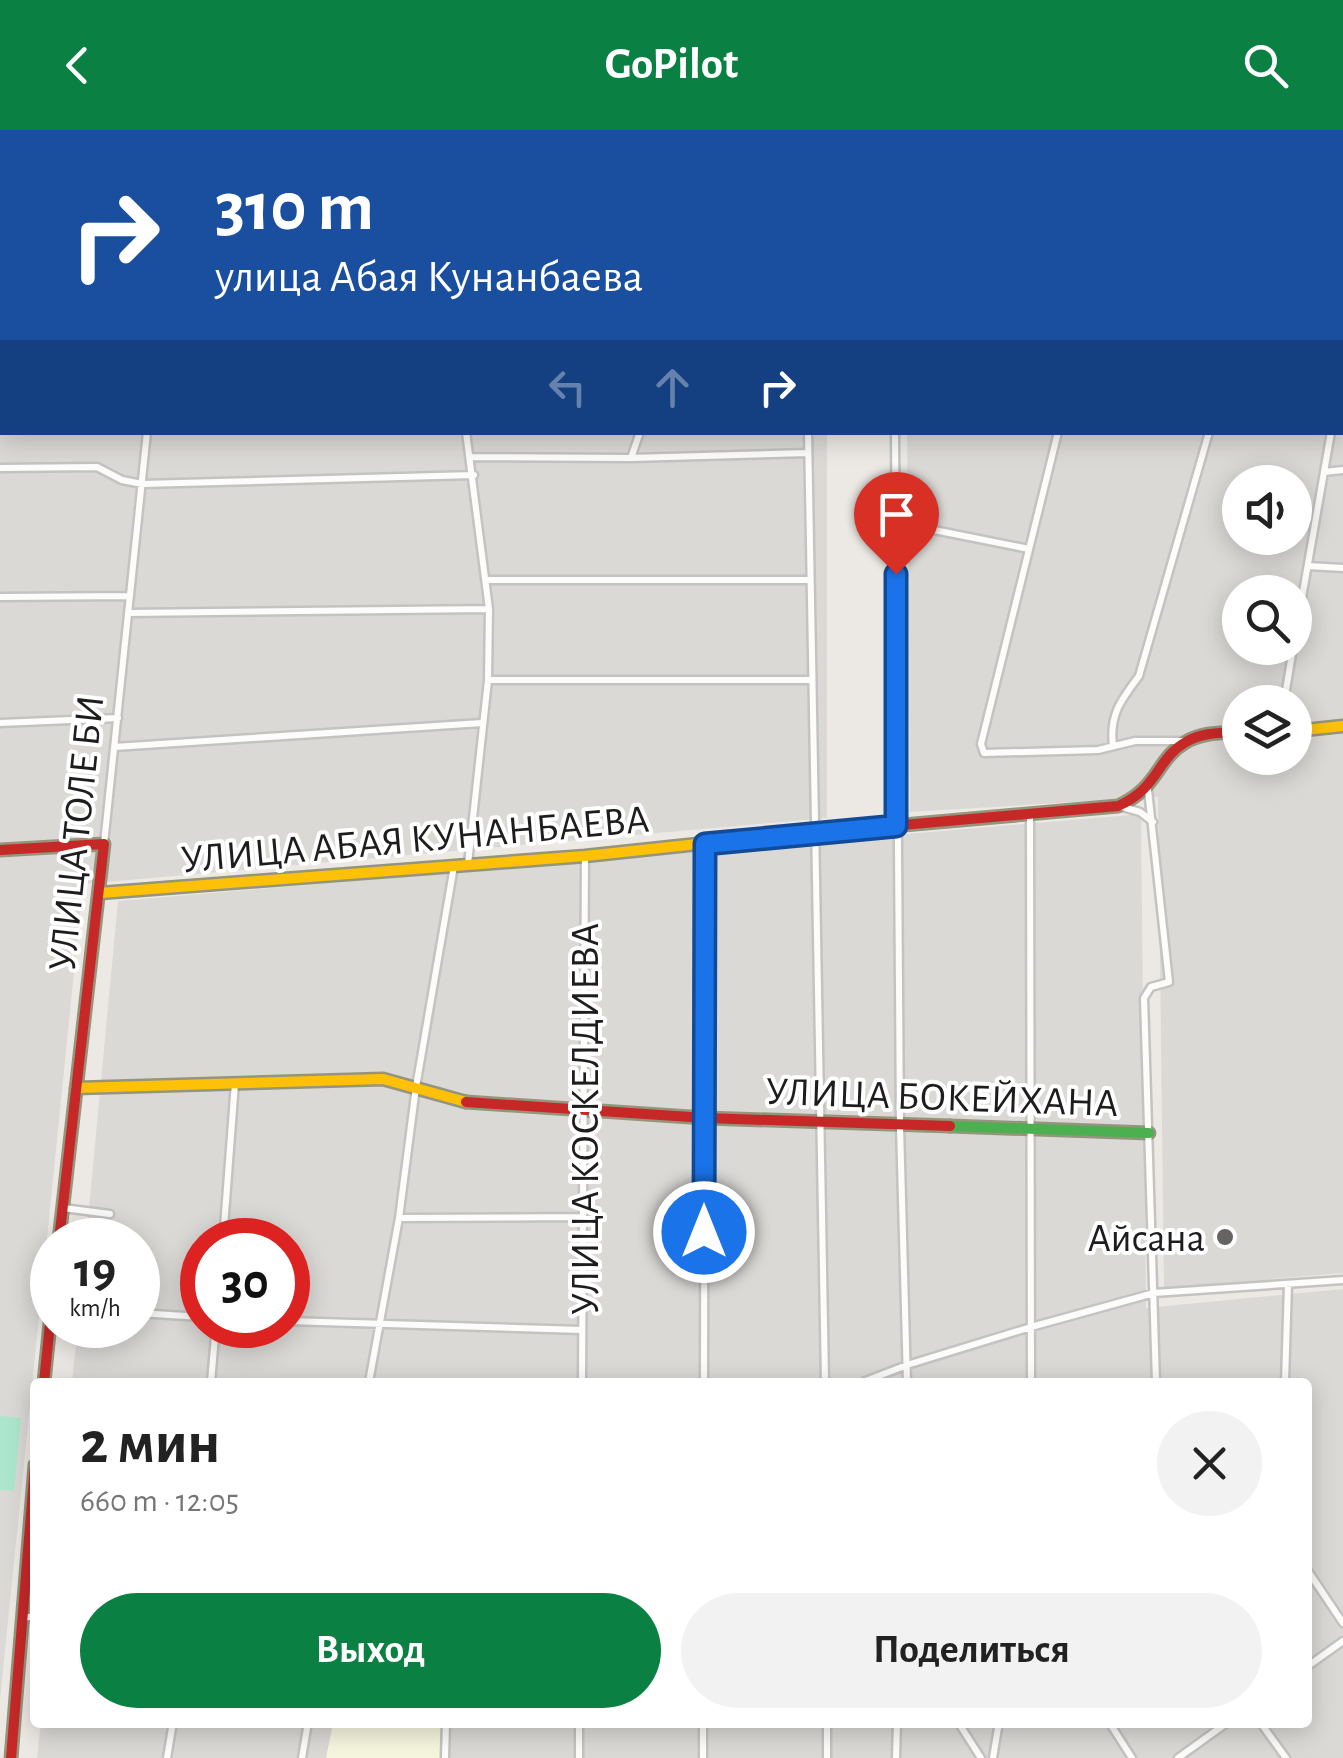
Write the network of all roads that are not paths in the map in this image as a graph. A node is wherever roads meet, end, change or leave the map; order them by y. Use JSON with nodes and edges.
{"nodes":[{"id":1,"x":147,"y":435,"type":"edge"},
{"id":2,"x":467,"y":435,"type":"edge"},
{"id":3,"x":639,"y":435,"type":"edge"},
{"id":4,"x":808,"y":435,"type":"edge"},
{"id":5,"x":895,"y":435,"type":"edge"},
{"id":6,"x":1057,"y":435,"type":"edge"},
{"id":7,"x":1208,"y":435,"type":"edge"},
{"id":8,"x":1330,"y":435,"type":"edge"},
{"id":9,"x":808,"y":453,"type":"junction"},
{"id":10,"x":471,"y":457,"type":"junction"},
{"id":11,"x":630,"y":458,"type":"junction"},
{"id":12,"x":0,"y":468,"type":"edge"},
{"id":13,"x":1343,"y":470,"type":"edge"},
{"id":14,"x":1324,"y":472,"type":"junction"},
{"id":15,"x":474,"y":475,"type":"junction"},
{"id":16,"x":142,"y":484,"type":"junction"},
{"id":17,"x":896,"y":538,"type":"junction"},
{"id":18,"x":1029,"y":549,"type":"junction"},
{"id":19,"x":1308,"y":566,"type":"junction"},
{"id":20,"x":1343,"y":568,"type":"edge"},
{"id":21,"x":1306,"y":575,"type":"edge"},
{"id":22,"x":486,"y":580,"type":"junction"},
{"id":23,"x":810,"y":580,"type":"junction"},
{"id":24,"x":130,"y":596,"type":"junction"},
{"id":25,"x":0,"y":597,"type":"edge"},
{"id":26,"x":490,"y":608,"type":"junction"},
{"id":27,"x":128,"y":613,"type":"junction"},
{"id":28,"x":488,"y":680,"type":"junction"},
{"id":29,"x":811,"y":680,"type":"junction"},
{"id":30,"x":118,"y":718,"type":"junction"},
{"id":31,"x":0,"y":723,"type":"edge"},
{"id":32,"x":482,"y":723,"type":"junction"},
{"id":33,"x":1343,"y":726,"type":"edge"},
{"id":34,"x":1312,"y":730,"type":"edge"},
{"id":35,"x":1222,"y":733,"type":"edge"},
{"id":36,"x":1182,"y":741,"type":"junction"},
{"id":37,"x":1113,"y":746,"type":"junction"},
{"id":38,"x":114,"y":747,"type":"junction"},
{"id":39,"x":1148,"y":790,"type":"junction"},
{"id":40,"x":1118,"y":806,"type":"junction"},
{"id":41,"x":1030,"y":815,"type":"junction"},
{"id":42,"x":1153,"y":822,"type":"junction"},
{"id":43,"x":896,"y":826,"type":"junction"},
{"id":44,"x":814,"y":832,"type":"junction"},
{"id":45,"x":104,"y":844,"type":"junction"},
{"id":46,"x":705,"y":844,"type":"junction"},
{"id":47,"x":0,"y":850,"type":"edge"},
{"id":48,"x":585,"y":856,"type":"junction"},
{"id":49,"x":468,"y":864,"type":"junction"},
{"id":50,"x":454,"y":865,"type":"junction"},
{"id":51,"x":100,"y":893,"type":"junction"},
{"id":52,"x":235,"y":1082,"type":"junction"},
{"id":53,"x":416,"y":1087,"type":"junction"},
{"id":54,"x":76,"y":1088,"type":"junction"},
{"id":55,"x":584,"y":1109,"type":"junction"},
{"id":56,"x":705,"y":1118,"type":"junction"},
{"id":57,"x":819,"y":1123,"type":"junction"},
{"id":58,"x":900,"y":1126,"type":"junction"},
{"id":59,"x":1029,"y":1130,"type":"junction"},
{"id":60,"x":1149,"y":1133,"type":"junction"},
{"id":61,"x":63,"y":1208,"type":"junction"},
{"id":62,"x":110,"y":1214,"type":"dead end"},
{"id":63,"x":583,"y":1216,"type":"junction"},
{"id":64,"x":62,"y":1218,"type":"edge"},
{"id":65,"x":225,"y":1218,"type":"edge"},
{"id":66,"x":399,"y":1218,"type":"junction"},
{"id":67,"x":1343,"y":1280,"type":"edge"},
{"id":68,"x":1288,"y":1284,"type":"junction"},
{"id":69,"x":1154,"y":1294,"type":"junction"},
{"id":70,"x":310,"y":1322,"type":"edge"},
{"id":71,"x":378,"y":1326,"type":"junction"},
{"id":72,"x":1031,"y":1327,"type":"junction"},
{"id":73,"x":582,"y":1330,"type":"junction"},
{"id":74,"x":48,"y":1348,"type":"edge"},
{"id":75,"x":214,"y":1348,"type":"edge"},
{"id":76,"x":907,"y":1365,"type":"junction"},
{"id":77,"x":44,"y":1378,"type":"edge"},
{"id":78,"x":212,"y":1378,"type":"edge"},
{"id":79,"x":369,"y":1378,"type":"edge"},
{"id":80,"x":582,"y":1378,"type":"edge"},
{"id":81,"x":704,"y":1378,"type":"edge"},
{"id":82,"x":825,"y":1378,"type":"edge"},
{"id":83,"x":873,"y":1378,"type":"edge"},
{"id":84,"x":907,"y":1378,"type":"edge"},
{"id":85,"x":1031,"y":1378,"type":"edge"},
{"id":86,"x":1156,"y":1378,"type":"edge"},
{"id":87,"x":1286,"y":1378,"type":"edge"},
{"id":88,"x":1312,"y":1577,"type":"edge"},
{"id":89,"x":30,"y":1592,"type":"edge"},
{"id":90,"x":29,"y":1617,"type":"edge"},
{"id":91,"x":1343,"y":1622,"type":"edge"},
{"id":92,"x":1343,"y":1640,"type":"edge"},
{"id":93,"x":1312,"y":1663,"type":"edge"},
{"id":94,"x":172,"y":1728,"type":"edge"},
{"id":95,"x":307,"y":1728,"type":"edge"},
{"id":96,"x":446,"y":1728,"type":"edge"},
{"id":97,"x":579,"y":1728,"type":"edge"},
{"id":98,"x":703,"y":1728,"type":"edge"},
{"id":99,"x":827,"y":1728,"type":"edge"},
{"id":100,"x":898,"y":1728,"type":"edge"},
{"id":101,"x":962,"y":1728,"type":"edge"},
{"id":102,"x":998,"y":1728,"type":"edge"},
{"id":103,"x":1113,"y":1728,"type":"edge"},
{"id":104,"x":1220,"y":1728,"type":"edge"},
{"id":105,"x":1264,"y":1728,"type":"edge"},
{"id":106,"x":11,"y":1758,"type":"edge"},
{"id":107,"x":167,"y":1758,"type":"edge"},
{"id":108,"x":302,"y":1758,"type":"edge"},
{"id":109,"x":444,"y":1758,"type":"edge"},
{"id":110,"x":579,"y":1758,"type":"edge"},
{"id":111,"x":703,"y":1758,"type":"edge"},
{"id":112,"x":827,"y":1758,"type":"edge"},
{"id":113,"x":896,"y":1758,"type":"edge"},
{"id":114,"x":981,"y":1758,"type":"edge"},
{"id":115,"x":993,"y":1758,"type":"edge"},
{"id":116,"x":1132,"y":1758,"type":"edge"},
{"id":117,"x":1178,"y":1758,"type":"edge"},
{"id":118,"x":1286,"y":1758,"type":"edge"}],
"edges":[{"from":1,"to":16,"type":"street","name":"УЛИЦА ТОЛЕ БИ"},
{"from":2,"to":10,"type":"street"},
{"from":3,"to":11,"type":"street"},
{"from":4,"to":9,"type":"street"},
{"from":5,"to":17,"type":"street"},
{"from":6,"to":18,"type":"street"},
{"from":7,"to":37,"type":"street"},
{"from":8,"to":14,"type":"street"},
{"from":9,"to":11,"type":"street"},
{"from":9,"to":23,"type":"street"},
{"from":10,"to":11,"type":"street"},
{"from":10,"to":15,"type":"street"},
{"from":12,"to":16,"type":"street"},
{"from":13,"to":14,"type":"street"},
{"from":14,"to":19,"type":"street"},
{"from":15,"to":16,"type":"street"},
{"from":15,"to":22,"type":"street"},
{"from":16,"to":24,"type":"street","name":"УЛИЦА ТОЛЕ БИ"},
{"from":17,"to":18,"type":"street"},
{"from":17,"to":43,"type":"street"},
{"from":18,"to":37,"type":"street"},
{"from":19,"to":20,"type":"street"},
{"from":19,"to":21,"type":"street"},
{"from":22,"to":23,"type":"street"},
{"from":22,"to":26,"type":"street"},
{"from":23,"to":29,"type":"street"},
{"from":24,"to":25,"type":"street"},
{"from":24,"to":27,"type":"street","name":"УЛИЦА ТОЛЕ БИ"},
{"from":26,"to":27,"type":"street"},
{"from":26,"to":28,"type":"street"},
{"from":27,"to":30,"type":"street","name":"УЛИЦА ТОЛЕ БИ"},
{"from":28,"to":29,"type":"street"},
{"from":28,"to":32,"type":"street"},
{"from":29,"to":44,"type":"street"},
{"from":30,"to":31,"type":"street"},
{"from":30,"to":38,"type":"street","name":"УЛИЦА ТОЛЕ БИ"},
{"from":32,"to":38,"type":"street"},
{"from":32,"to":49,"type":"street"},
{"from":33,"to":34,"type":"street"},
{"from":35,"to":36,"type":"street"},
{"from":36,"to":37,"type":"street"},
{"from":36,"to":39,"type":"street"},
{"from":38,"to":45,"type":"street","name":"УЛИЦА ТОЛЕ БИ"},
{"from":39,"to":40,"type":"street","name":"УЛИЦА АБАЯ КУНАНБАЕВА"},
{"from":39,"to":42,"type":"street"},
{"from":40,"to":41,"type":"street","name":"УЛИЦА АБАЯ КУНАНБАЕВА"},
{"from":40,"to":42,"type":"street"},
{"from":41,"to":43,"type":"street","name":"УЛИЦА АБАЯ КУНАНБАЕВА"},
{"from":41,"to":59,"type":"street"},
{"from":42,"to":60,"type":"street"},
{"from":43,"to":44,"type":"street","name":"УЛИЦА АБАЯ КУНАНБАЕВА"},
{"from":43,"to":58,"type":"street"},
{"from":44,"to":46,"type":"street","name":"УЛИЦА АБАЯ КУНАНБАЕВА"},
{"from":44,"to":57,"type":"street"},
{"from":45,"to":47,"type":"street"},
{"from":45,"to":51,"type":"street","name":"УЛИЦА ТОЛЕ БИ"},
{"from":46,"to":48,"type":"street","name":"УЛИЦА АБАЯ КУНАНБАЕВА"},
{"from":46,"to":56,"type":"street"},
{"from":48,"to":49,"type":"street","name":"УЛИЦА АБАЯ КУНАНБАЕВА"},
{"from":48,"to":55,"type":"street","name":"УЛИЦА КОСКЕЛДИЕВА"},
{"from":49,"to":50,"type":"street","name":"УЛИЦА АБАЯ КУНАНБАЕВА"},
{"from":50,"to":51,"type":"street","name":"УЛИЦА АБАЯ КУНАНБАЕВА"},
{"from":50,"to":53,"type":"street"},
{"from":51,"to":54,"type":"street","name":"УЛИЦА ТОЛЕ БИ"},
{"from":52,"to":53,"type":"street","name":"УЛИЦА БОКЕЙХАНА"},
{"from":52,"to":54,"type":"street","name":"УЛИЦА БОКЕЙХАНА"},
{"from":52,"to":65,"type":"street"},
{"from":53,"to":55,"type":"street","name":"УЛИЦА БОКЕЙХАНА"},
{"from":53,"to":66,"type":"street"},
{"from":54,"to":61,"type":"street","name":"УЛИЦА ТОЛЕ БИ"},
{"from":55,"to":56,"type":"street","name":"УЛИЦА БОКЕЙХАНА"},
{"from":55,"to":63,"type":"street","name":"УЛИЦА КОСКЕЛДИЕВА"},
{"from":56,"to":57,"type":"street","name":"УЛИЦА БОКЕЙХАНА"},
{"from":56,"to":81,"type":"street"},
{"from":57,"to":58,"type":"street","name":"УЛИЦА БОКЕЙХАНА"},
{"from":57,"to":82,"type":"street"},
{"from":58,"to":59,"type":"street","name":"УЛИЦА БОКЕЙХАНА"},
{"from":58,"to":76,"type":"street"},
{"from":59,"to":60,"type":"street","name":"УЛИЦА БОКЕЙХАНА"},
{"from":59,"to":72,"type":"street"},
{"from":60,"to":69,"type":"street"},
{"from":61,"to":62,"type":"street"},
{"from":61,"to":64,"type":"street","name":"УЛИЦА ТОЛЕ БИ"},
{"from":63,"to":66,"type":"street"},
{"from":63,"to":73,"type":"street","name":"УЛИЦА КОСКЕЛДИЕВА"},
{"from":66,"to":71,"type":"street"},
{"from":67,"to":68,"type":"street"},
{"from":68,"to":69,"type":"street"},
{"from":68,"to":87,"type":"street"},
{"from":69,"to":72,"type":"street"},
{"from":69,"to":86,"type":"street"},
{"from":70,"to":71,"type":"street"},
{"from":71,"to":73,"type":"street"},
{"from":71,"to":79,"type":"street"},
{"from":72,"to":76,"type":"street"},
{"from":72,"to":85,"type":"street"},
{"from":73,"to":80,"type":"street","name":"УЛИЦА КОСКЕЛДИЕВА"},
{"from":74,"to":77,"type":"street"},
{"from":75,"to":78,"type":"street"},
{"from":76,"to":83,"type":"street"},
{"from":76,"to":84,"type":"street"},
{"from":88,"to":91,"type":"street"},
{"from":89,"to":90,"type":"street"},
{"from":90,"to":106,"type":"street"},
{"from":92,"to":93,"type":"street"},
{"from":94,"to":107,"type":"street"},
{"from":95,"to":108,"type":"street"},
{"from":96,"to":109,"type":"street"},
{"from":97,"to":110,"type":"street"},
{"from":98,"to":111,"type":"street"},
{"from":99,"to":112,"type":"street"},
{"from":100,"to":113,"type":"street"},
{"from":101,"to":114,"type":"street"},
{"from":102,"to":115,"type":"street"},
{"from":103,"to":116,"type":"street"},
{"from":104,"to":117,"type":"street"},
{"from":105,"to":118,"type":"street"}]}
